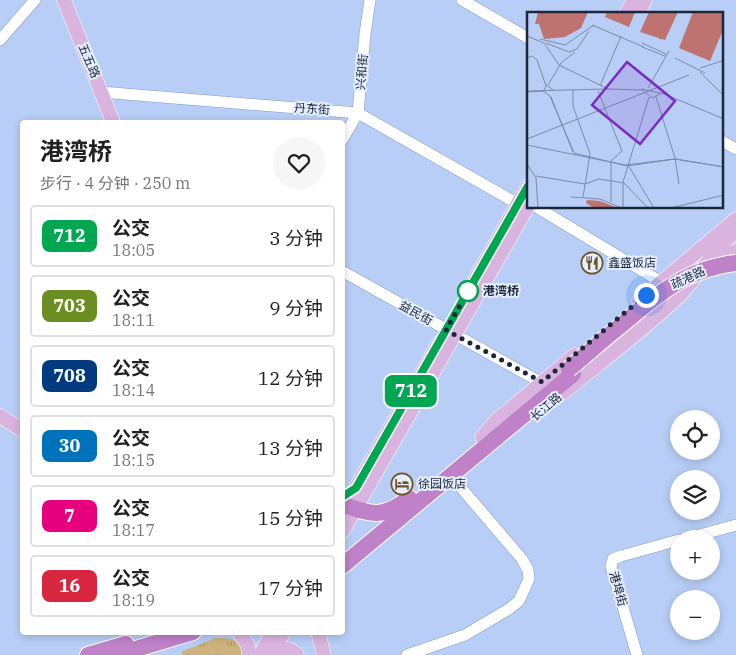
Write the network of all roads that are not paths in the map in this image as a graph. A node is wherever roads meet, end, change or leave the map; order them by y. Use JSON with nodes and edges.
{"nodes":[{"id":1,"x":35,"y":0,"type":"edge"},
{"id":2,"x":64,"y":0,"type":"edge"},
{"id":3,"x":370,"y":0,"type":"edge"},
{"id":4,"x":462,"y":0,"type":"edge"},
{"id":5,"x":634,"y":0,"type":"edge"},
{"id":6,"x":645,"y":0,"type":"edge"},
{"id":7,"x":627,"y":12,"type":"edge"},
{"id":8,"x":638,"y":12,"type":"edge"},
{"id":9,"x":527,"y":37,"type":"edge"},
{"id":10,"x":0,"y":40,"type":"edge"},
{"id":11,"x":101,"y":92,"type":"junction"},
{"id":12,"x":358,"y":113,"type":"junction"},
{"id":13,"x":112,"y":120,"type":"edge"},
{"id":14,"x":345,"y":135,"type":"edge"},
{"id":15,"x":724,"y":142,"type":"edge"},
{"id":16,"x":736,"y":149,"type":"edge"},
{"id":17,"x":525,"y":204,"type":"edge"},
{"id":18,"x":540,"y":209,"type":"edge"},
{"id":19,"x":736,"y":219,"type":"edge"},
{"id":20,"x":736,"y":231,"type":"edge"},
{"id":21,"x":736,"y":251,"type":"edge"},
{"id":22,"x":736,"y":263,"type":"edge"},
{"id":23,"x":345,"y":273,"type":"edge"},
{"id":24,"x":736,"y":274,"type":"edge"},
{"id":25,"x":694,"y":278,"type":"junction"},
{"id":26,"x":661,"y":282,"type":"junction"},
{"id":27,"x":450,"y":332,"type":"junction"},
{"id":28,"x":571,"y":372,"type":"junction"},
{"id":29,"x":542,"y":382,"type":"junction"},
{"id":30,"x":0,"y":416,"type":"edge"},
{"id":31,"x":20,"y":429,"type":"edge"},
{"id":32,"x":485,"y":441,"type":"junction"},
{"id":33,"x":451,"y":476,"type":"junction"},
{"id":34,"x":346,"y":505,"type":"edge"},
{"id":35,"x":736,"y":525,"type":"edge"},
{"id":36,"x":718,"y":530,"type":"edge"},
{"id":37,"x":670,"y":542,"type":"edge"},
{"id":38,"x":345,"y":564,"type":"edge"},
{"id":39,"x":154,"y":635,"type":"edge"},
{"id":40,"x":183,"y":635,"type":"edge"},
{"id":41,"x":241,"y":635,"type":"edge"},
{"id":42,"x":272,"y":635,"type":"edge"},
{"id":43,"x":282,"y":635,"type":"edge"},
{"id":44,"x":293,"y":635,"type":"edge"},
{"id":45,"x":319,"y":635,"type":"edge"},
{"id":46,"x":268,"y":654,"type":"edge"},
{"id":47,"x":88,"y":655,"type":"edge"},
{"id":48,"x":116,"y":655,"type":"edge"},
{"id":49,"x":248,"y":655,"type":"edge"},
{"id":50,"x":298,"y":655,"type":"edge"},
{"id":51,"x":324,"y":655,"type":"edge"},
{"id":52,"x":407,"y":655,"type":"edge"},
{"id":53,"x":637,"y":655,"type":"edge"}],
"edges":[{"from":1,"to":10,"type":"street"},
{"from":2,"to":11,"type":"main road","name":"五五路"},
{"from":3,"to":12,"type":"street","name":"兴和街"},
{"from":4,"to":9,"type":"street"},
{"from":5,"to":7,"type":"main road"},
{"from":6,"to":8,"type":"main road"},
{"from":11,"to":12,"type":"street","name":"丹东街"},
{"from":11,"to":13,"type":"main road","name":"五五路"},
{"from":12,"to":14,"type":"street","name":"兴和街"},
{"from":12,"to":17,"type":"street","name":"丹东街"},
{"from":15,"to":16,"type":"street"},
{"from":17,"to":27,"type":"main road"},
{"from":18,"to":26,"type":"street"},
{"from":19,"to":26,"type":"main road"},
{"from":20,"to":25,"type":"main road","name":"长江路"},
{"from":21,"to":25,"type":"main road"},
{"from":22,"to":28,"type":"highway","name":"疏港路","bridge":true},
{"from":23,"to":27,"type":"street","name":"益民街"},
{"from":24,"to":28,"type":"highway","name":"疏港路"},
{"from":25,"to":32,"type":"main road","name":"长江路"},
{"from":26,"to":29,"type":"main road"},
{"from":27,"to":29,"type":"street","name":"益民街"},
{"from":27,"to":34,"type":"main road"},
{"from":28,"to":32,"type":"highway","name":"疏港路"},
{"from":29,"to":32,"type":"main road"},
{"from":30,"to":31,"type":"main road"},
{"from":32,"to":33,"type":"highway","name":"长江路"},
{"from":32,"to":34,"type":"highway","name":"长江路"},
{"from":33,"to":38,"type":"highway","name":"长江路"},
{"from":33,"to":52,"type":"street"},
{"from":35,"to":36,"type":"street"},
{"from":37,"to":53,"type":"street","name":"港埠街"},
{"from":39,"to":47,"type":"highway"},
{"from":40,"to":48,"type":"highway"},
{"from":41,"to":49,"type":"main road"},
{"from":42,"to":46,"type":"main road"},
{"from":43,"to":46,"type":"main road"},
{"from":44,"to":50,"type":"main road"},
{"from":45,"to":51,"type":"main road"},
{"from":46,"to":50,"type":"main road"}]}
